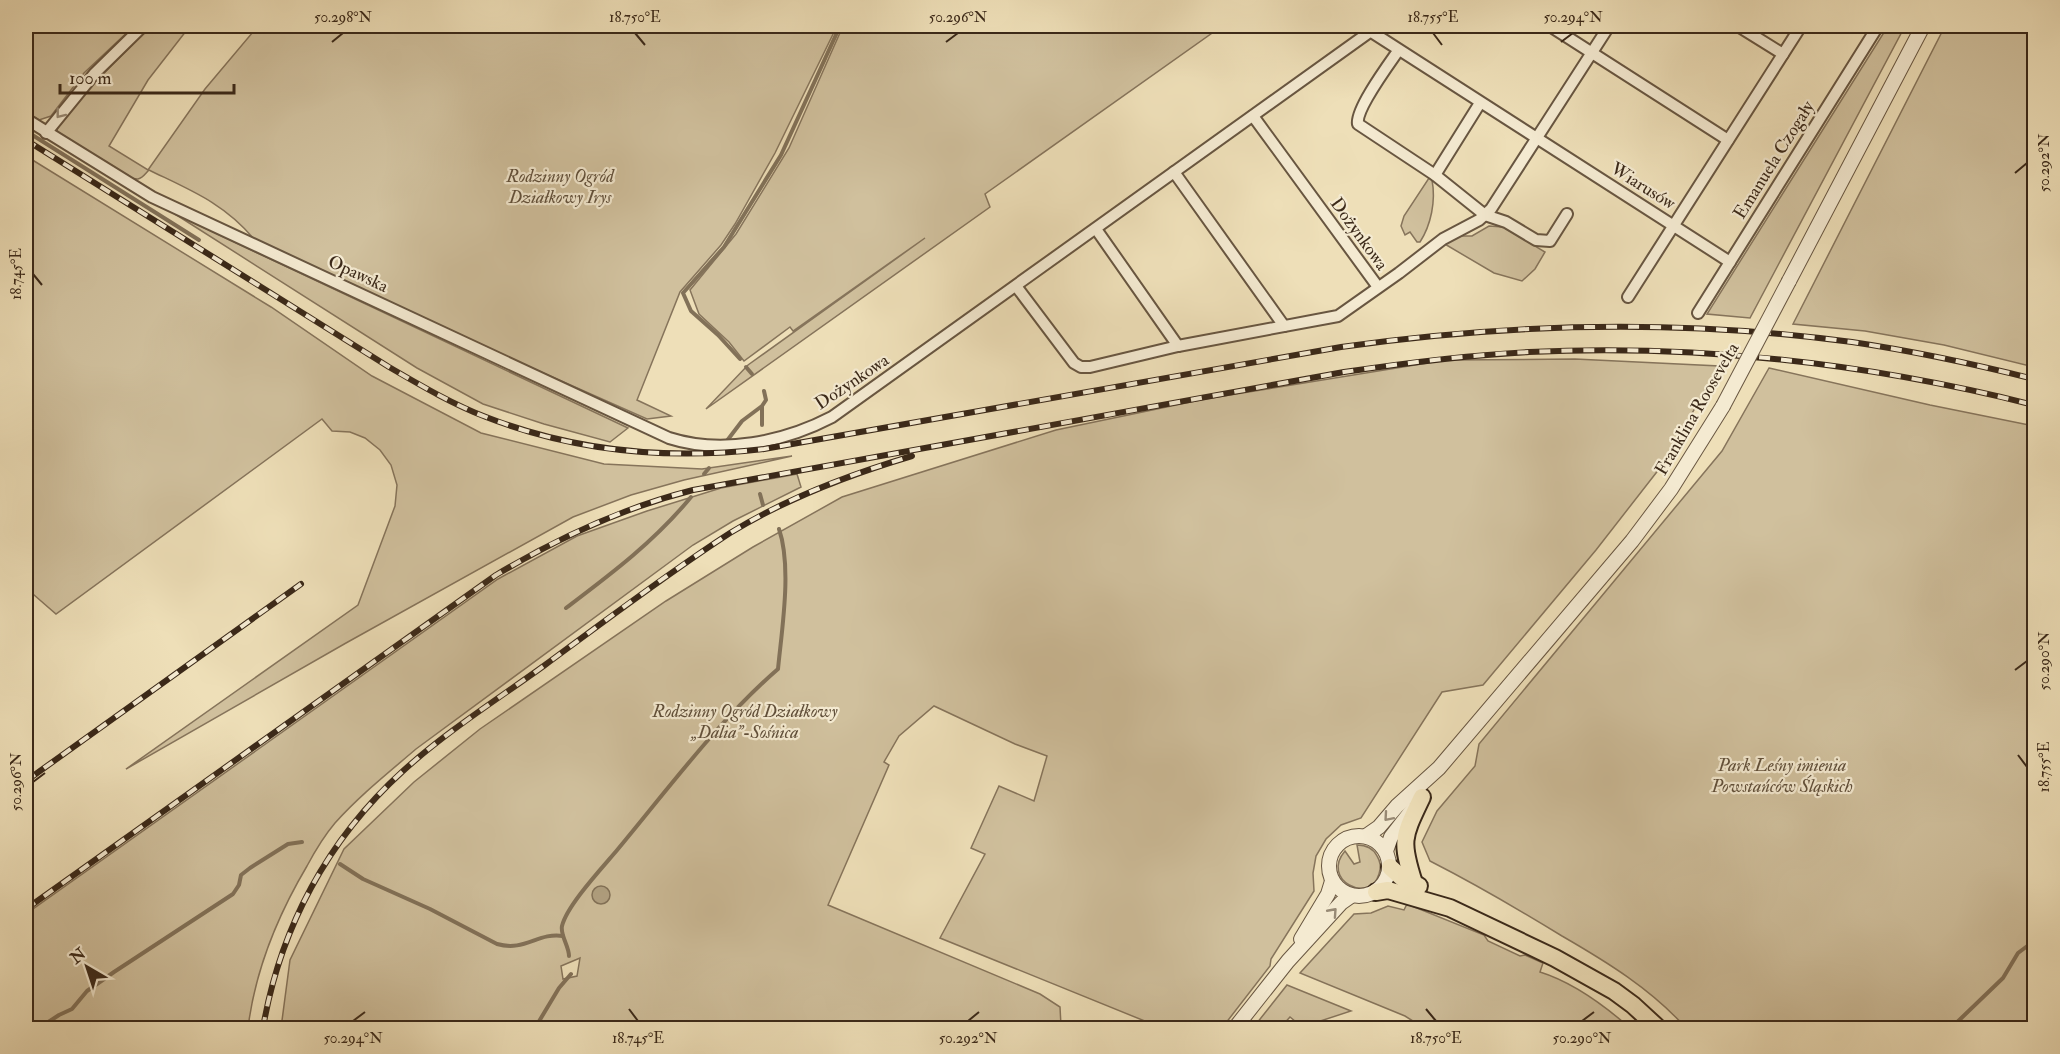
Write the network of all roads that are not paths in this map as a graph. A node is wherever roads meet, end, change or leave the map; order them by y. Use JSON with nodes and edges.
{"nodes":[{"id":1,"x":143,"y":26,"type":"edge"},
{"id":2,"x":1550,"y":26,"type":"edge"},
{"id":3,"x":1609,"y":26,"type":"edge"},
{"id":4,"x":1738,"y":26,"type":"edge"},
{"id":5,"x":1801,"y":26,"type":"edge"},
{"id":6,"x":1878,"y":26,"type":"edge"},
{"id":7,"x":1923,"y":26,"type":"edge"},
{"id":8,"x":1374,"y":28,"type":"edge"},
{"id":9,"x":1398,"y":51,"type":"junction"},
{"id":10,"x":1592,"y":52,"type":"junction"},
{"id":11,"x":1783,"y":54,"type":"junction"},
{"id":12,"x":1480,"y":103,"type":"junction"},
{"id":13,"x":1253,"y":116,"type":"junction"},
{"id":14,"x":26,"y":120,"type":"edge"},
{"id":15,"x":46,"y":133,"type":"junction"},
{"id":16,"x":1537,"y":139,"type":"junction"},
{"id":17,"x":1728,"y":140,"type":"junction"},
{"id":18,"x":1174,"y":172,"type":"junction"},
{"id":19,"x":1436,"y":175,"type":"junction"},
{"id":20,"x":1567,"y":214,"type":"dead end"},
{"id":21,"x":1485,"y":215,"type":"junction"},
{"id":22,"x":1674,"y":225,"type":"junction"},
{"id":23,"x":1096,"y":229,"type":"junction"},
{"id":24,"x":1730,"y":262,"type":"junction"},
{"id":25,"x":1016,"y":286,"type":"junction"},
{"id":26,"x":1378,"y":287,"type":"junction"},
{"id":27,"x":1628,"y":297,"type":"dead end"},
{"id":28,"x":1698,"y":313,"type":"dead end"},
{"id":29,"x":1284,"y":326,"type":"junction"},
{"id":30,"x":1178,"y":346,"type":"junction"},
{"id":31,"x":684,"y":443,"type":"joint"},
{"id":32,"x":1439,"y":768,"type":"junction"},
{"id":33,"x":1422,"y":797,"type":"junction"},
{"id":34,"x":1366,"y":836,"type":"junction"},
{"id":35,"x":1388,"y":859,"type":"junction"},
{"id":36,"x":1332,"y":881,"type":"junction"},
{"id":37,"x":1414,"y":883,"type":"junction"},
{"id":38,"x":1376,"y":892,"type":"junction"},
{"id":39,"x":1351,"y":896,"type":"junction"},
{"id":40,"x":1450,"y":908,"type":"junction"},
{"id":41,"x":1288,"y":962,"type":"junction"},
{"id":42,"x":1235,"y":1029,"type":"edge"},
{"id":43,"x":1658,"y":1029,"type":"edge"}],
"edges":[{"from":1,"to":15,"type":"street","one_way":true},
{"from":2,"to":10,"type":"street"},
{"from":3,"to":10,"type":"street"},
{"from":4,"to":11,"type":"street"},
{"from":5,"to":11,"type":"street"},
{"from":6,"to":24,"type":"street","name":"Emanuela Czogały"},
{"from":7,"to":32,"type":"street","name":"Franklina Roosevelta","bridge":true},
{"from":8,"to":9,"type":"street","name":"Wiarusów"},
{"from":8,"to":13,"type":"street","name":"Dożynkowa"},
{"from":9,"to":12,"type":"street","name":"Wiarusów"},
{"from":9,"to":19,"type":"street"},
{"from":10,"to":16,"type":"street"},
{"from":10,"to":17,"type":"street"},
{"from":11,"to":17,"type":"street"},
{"from":12,"to":16,"type":"street","name":"Wiarusów"},
{"from":12,"to":19,"type":"street"},
{"from":13,"to":18,"type":"street","name":"Dożynkowa"},
{"from":13,"to":26,"type":"street","name":"Dożynkowa"},
{"from":14,"to":15,"type":"street","name":"Opawska"},
{"from":15,"to":31,"type":"street","name":"Opawska"},
{"from":16,"to":21,"type":"street"},
{"from":16,"to":22,"type":"street","name":"Wiarusów"},
{"from":17,"to":22,"type":"street"},
{"from":18,"to":23,"type":"street","name":"Dożynkowa"},
{"from":18,"to":29,"type":"street"},
{"from":19,"to":21,"type":"street"},
{"from":20,"to":21,"type":"street"},
{"from":21,"to":26,"type":"street"},
{"from":22,"to":24,"type":"street","name":"Wiarusów"},
{"from":22,"to":27,"type":"street"},
{"from":23,"to":25,"type":"street","name":"Dożynkowa"},
{"from":23,"to":30,"type":"street"},
{"from":24,"to":28,"type":"street","name":"Emanuela Czogały"},
{"from":25,"to":30,"type":"street","name":"Dożynkowa"},
{"from":25,"to":31,"type":"street","name":"Dożynkowa"},
{"from":26,"to":29,"type":"street","name":"Dożynkowa"},
{"from":29,"to":30,"type":"street","name":"Dożynkowa"},
{"from":32,"to":33,"type":"street","name":"Franklina Roosevelta"},
{"from":32,"to":34,"type":"street","name":"Franklina Roosevelta","one_way":true},
{"from":33,"to":35,"type":"street","name":"Franklina Roosevelta"},
{"from":33,"to":37,"type":"main road"},
{"from":34,"to":35,"type":"street"},
{"from":34,"to":36,"type":"street"},
{"from":35,"to":37,"type":"main road"},
{"from":35,"to":38,"type":"street"},
{"from":36,"to":39,"type":"street"},
{"from":36,"to":41,"type":"street"},
{"from":37,"to":40,"type":"main road"},
{"from":38,"to":39,"type":"street"},
{"from":38,"to":40,"type":"main road"},
{"from":41,"to":39,"type":"street","one_way":true},
{"from":40,"to":43,"type":"main road"},
{"from":41,"to":42,"type":"street"}]}
